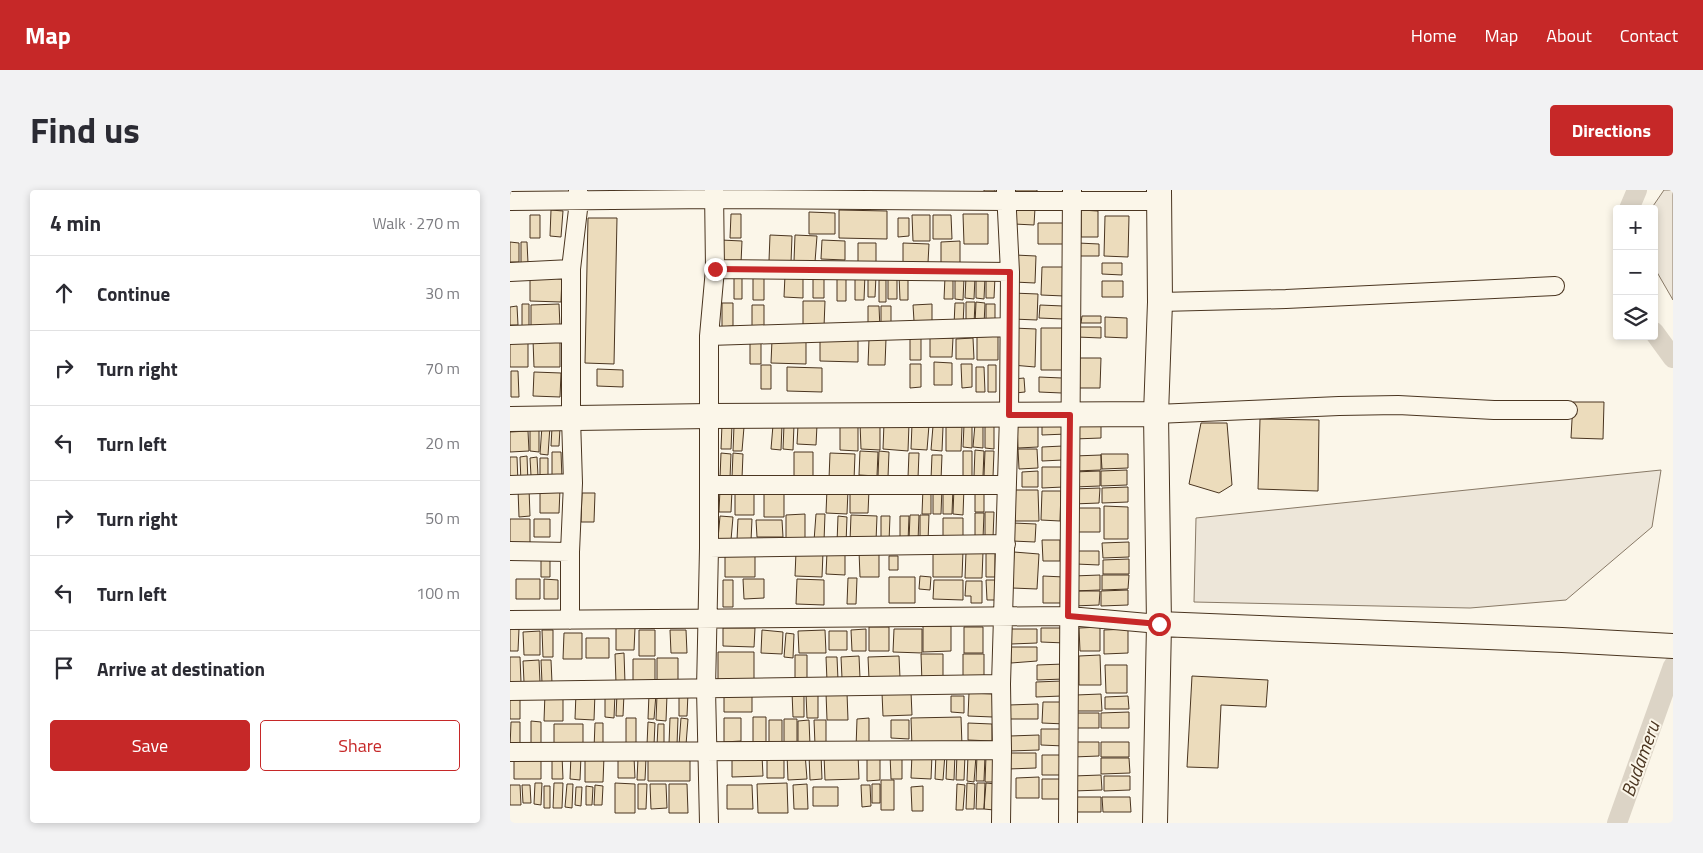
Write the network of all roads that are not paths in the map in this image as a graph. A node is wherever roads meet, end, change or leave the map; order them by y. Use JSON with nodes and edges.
{"nodes":[{"id":1,"x":714,"y":194,"type":"edge"},
{"id":2,"x":579,"y":195,"type":"edge"},
{"id":3,"x":1159,"y":195,"type":"edge"},
{"id":4,"x":1006,"y":196,"type":"edge"},
{"id":5,"x":1072,"y":196,"type":"edge"},
{"id":6,"x":510,"y":202,"type":"edge"},
{"id":7,"x":571,"y":269,"type":"junction"},
{"id":8,"x":715,"y":269,"type":"junction"},
{"id":9,"x":510,"y":272,"type":"edge"},
{"id":10,"x":1010,"y":272,"type":"junction"},
{"id":11,"x":1555,"y":286,"type":"dead end"},
{"id":12,"x":1160,"y":302,"type":"junction"},
{"id":13,"x":1009,"y":327,"type":"junction"},
{"id":14,"x":570,"y":333,"type":"junction"},
{"id":15,"x":510,"y":335,"type":"edge"},
{"id":16,"x":709,"y":336,"type":"junction"},
{"id":17,"x":1568,"y":410,"type":"dead end"},
{"id":18,"x":1156,"y":414,"type":"junction"},
{"id":19,"x":1009,"y":415,"type":"junction"},
{"id":20,"x":1070,"y":415,"type":"junction"},
{"id":21,"x":709,"y":416,"type":"junction"},
{"id":22,"x":571,"y":418,"type":"junction"},
{"id":23,"x":510,"y":419,"type":"edge"},
{"id":24,"x":573,"y":484,"type":"junction"},
{"id":25,"x":709,"y":485,"type":"junction"},
{"id":26,"x":1007,"y":485,"type":"junction"},
{"id":27,"x":510,"y":486,"type":"edge"},
{"id":28,"x":1006,"y":544,"type":"junction"},
{"id":29,"x":709,"y":548,"type":"junction"},
{"id":30,"x":510,"y":551,"type":"edge"},
{"id":31,"x":570,"y":552,"type":"junction"},
{"id":32,"x":1068,"y":616,"type":"junction"},
{"id":33,"x":1004,"y":617,"type":"junction"},
{"id":34,"x":708,"y":619,"type":"junction"},
{"id":35,"x":510,"y":620,"type":"edge"},
{"id":36,"x":570,"y":620,"type":"junction"},
{"id":37,"x":1159,"y":624,"type":"junction"},
{"id":38,"x":1673,"y":646,"type":"edge"},
{"id":39,"x":1001,"y":684,"type":"junction"},
{"id":40,"x":706,"y":689,"type":"junction"},
{"id":41,"x":510,"y":691,"type":"edge"},
{"id":42,"x":1002,"y":750,"type":"junction"},
{"id":43,"x":510,"y":752,"type":"edge"},
{"id":44,"x":708,"y":752,"type":"junction"},
{"id":45,"x":709,"y":823,"type":"edge"},
{"id":46,"x":1001,"y":823,"type":"edge"},
{"id":47,"x":1068,"y":823,"type":"edge"},
{"id":48,"x":1155,"y":823,"type":"edge"}],
"edges":[{"from":1,"to":2,"type":"street"},
{"from":1,"to":4,"type":"street"},
{"from":1,"to":8,"type":"street"},
{"from":2,"to":6,"type":"street"},
{"from":2,"to":7,"type":"street"},
{"from":3,"to":5,"type":"street"},
{"from":3,"to":12,"type":"street"},
{"from":4,"to":5,"type":"street"},
{"from":4,"to":10,"type":"street"},
{"from":5,"to":20,"type":"street"},
{"from":7,"to":9,"type":"street"},
{"from":7,"to":14,"type":"street"},
{"from":8,"to":10,"type":"street"},
{"from":8,"to":16,"type":"street"},
{"from":10,"to":13,"type":"street"},
{"from":11,"to":12,"type":"street"},
{"from":12,"to":18,"type":"street"},
{"from":13,"to":16,"type":"street"},
{"from":13,"to":19,"type":"street"},
{"from":14,"to":15,"type":"street"},
{"from":14,"to":22,"type":"street"},
{"from":16,"to":21,"type":"street"},
{"from":17,"to":18,"type":"street"},
{"from":18,"to":20,"type":"street"},
{"from":18,"to":37,"type":"street"},
{"from":19,"to":20,"type":"street"},
{"from":19,"to":21,"type":"street"},
{"from":19,"to":26,"type":"street"},
{"from":20,"to":32,"type":"street"},
{"from":21,"to":22,"type":"street"},
{"from":21,"to":25,"type":"street"},
{"from":22,"to":23,"type":"street"},
{"from":22,"to":24,"type":"street"},
{"from":24,"to":27,"type":"street"},
{"from":24,"to":31,"type":"street"},
{"from":25,"to":26,"type":"street"},
{"from":25,"to":29,"type":"street"},
{"from":26,"to":28,"type":"street"},
{"from":28,"to":29,"type":"street"},
{"from":28,"to":33,"type":"street"},
{"from":29,"to":34,"type":"street"},
{"from":30,"to":31,"type":"street"},
{"from":31,"to":36,"type":"street"},
{"from":32,"to":33,"type":"street"},
{"from":32,"to":37,"type":"street"},
{"from":32,"to":47,"type":"street"},
{"from":33,"to":34,"type":"street"},
{"from":33,"to":39,"type":"street"},
{"from":34,"to":36,"type":"street"},
{"from":34,"to":40,"type":"street"},
{"from":35,"to":36,"type":"street"},
{"from":37,"to":38,"type":"street"},
{"from":37,"to":48,"type":"street"},
{"from":39,"to":40,"type":"street"},
{"from":39,"to":42,"type":"street"},
{"from":40,"to":41,"type":"street"},
{"from":40,"to":44,"type":"street"},
{"from":42,"to":44,"type":"street"},
{"from":42,"to":46,"type":"street"},
{"from":43,"to":44,"type":"street"},
{"from":44,"to":45,"type":"street"}]}
